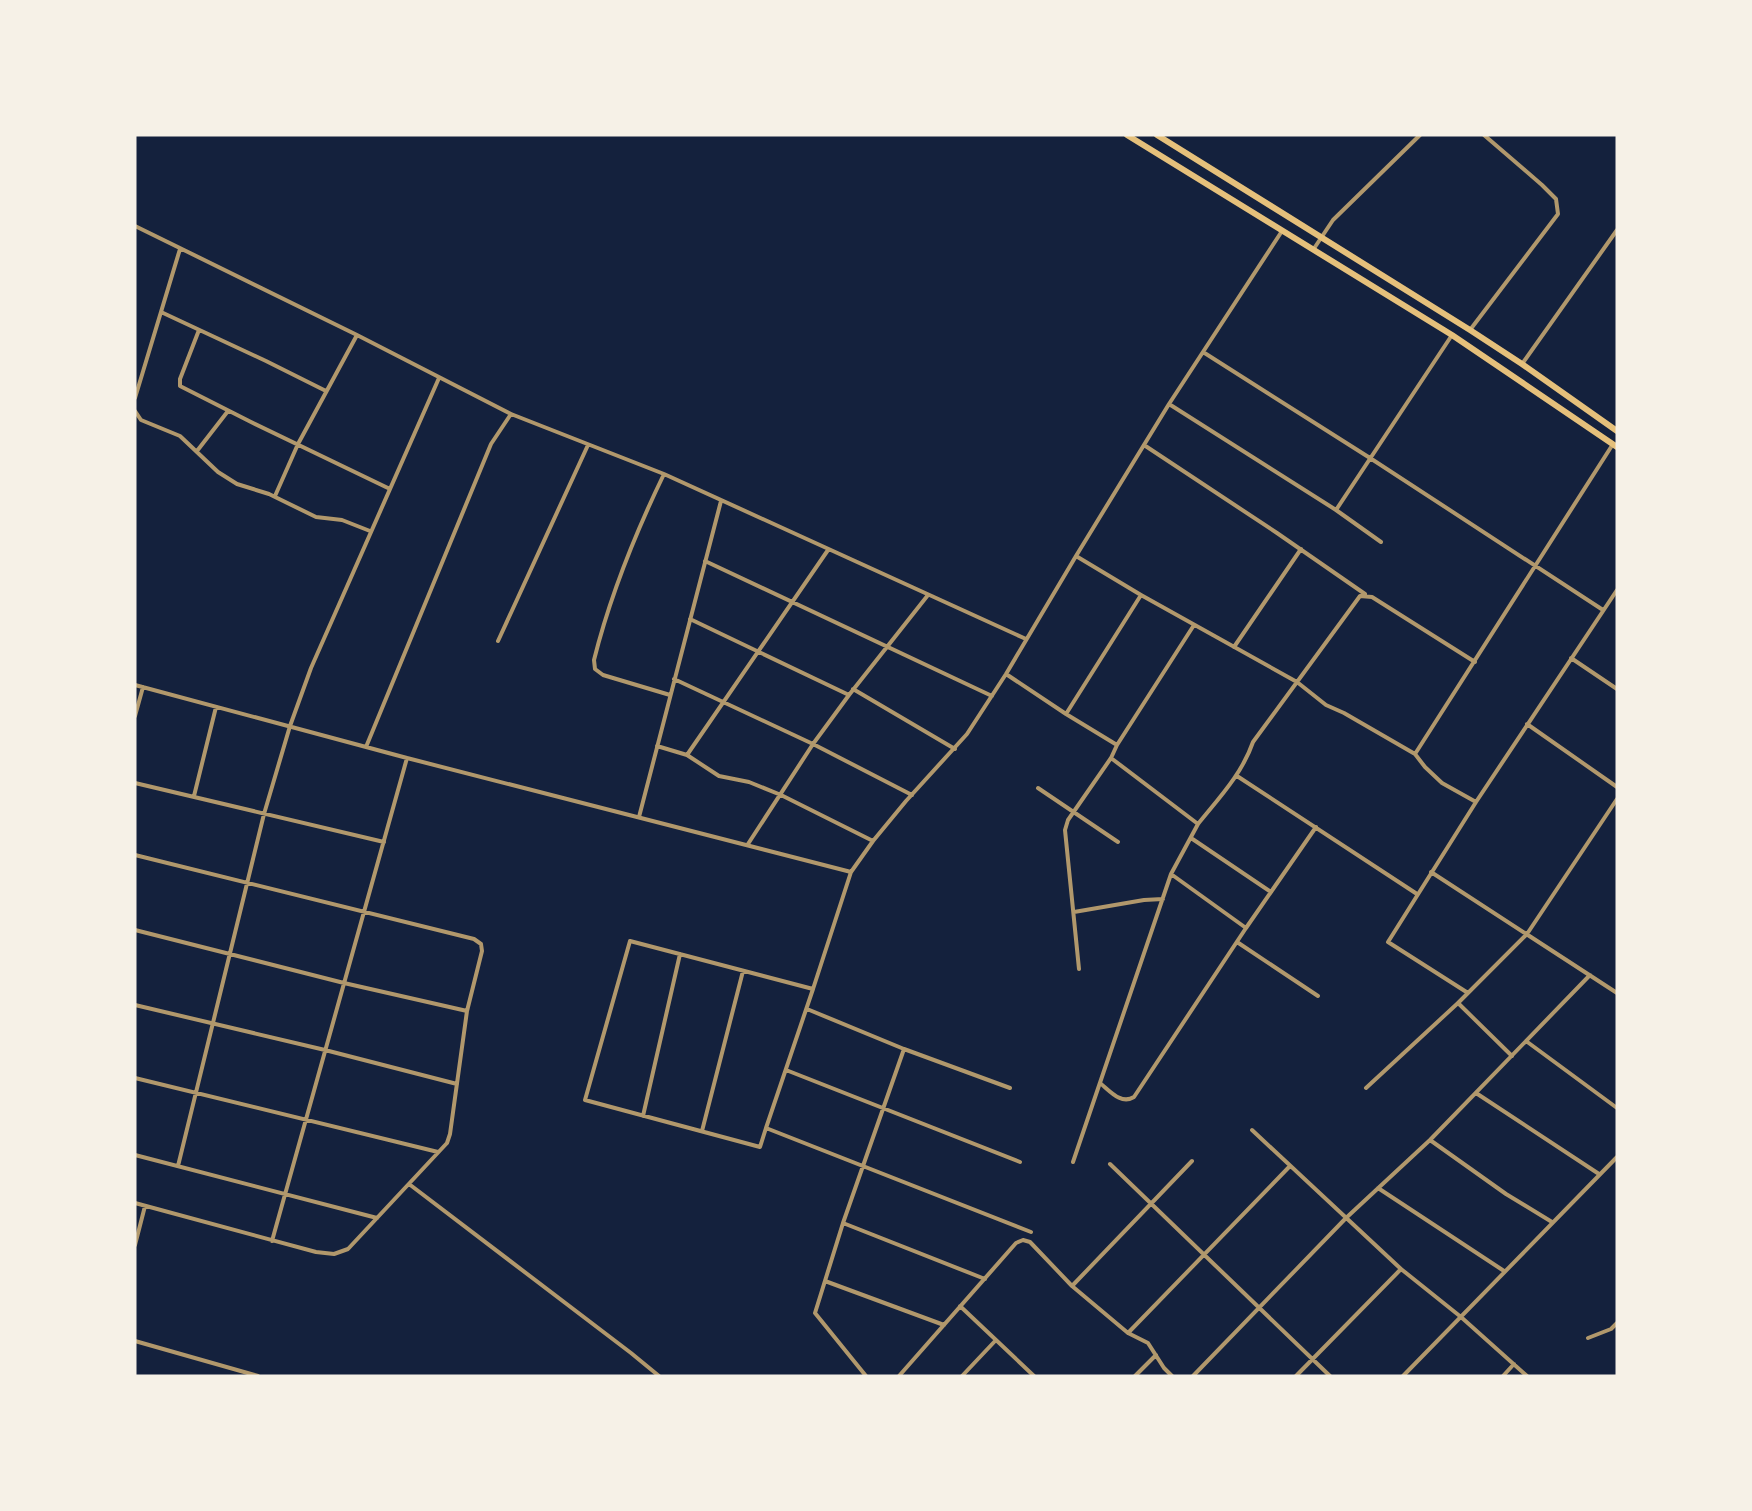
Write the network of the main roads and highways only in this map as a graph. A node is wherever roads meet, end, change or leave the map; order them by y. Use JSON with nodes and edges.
{"nodes":[{"id":1,"x":1127,"y":135,"type":"edge"},
{"id":2,"x":1157,"y":135,"type":"edge"},
{"id":3,"x":1617,"y":431,"type":"edge"},
{"id":4,"x":1615,"y":446,"type":"edge"}],
"edges":[{"from":1,"to":4,"type":"main road"},
{"from":2,"to":3,"type":"main road"}]}
